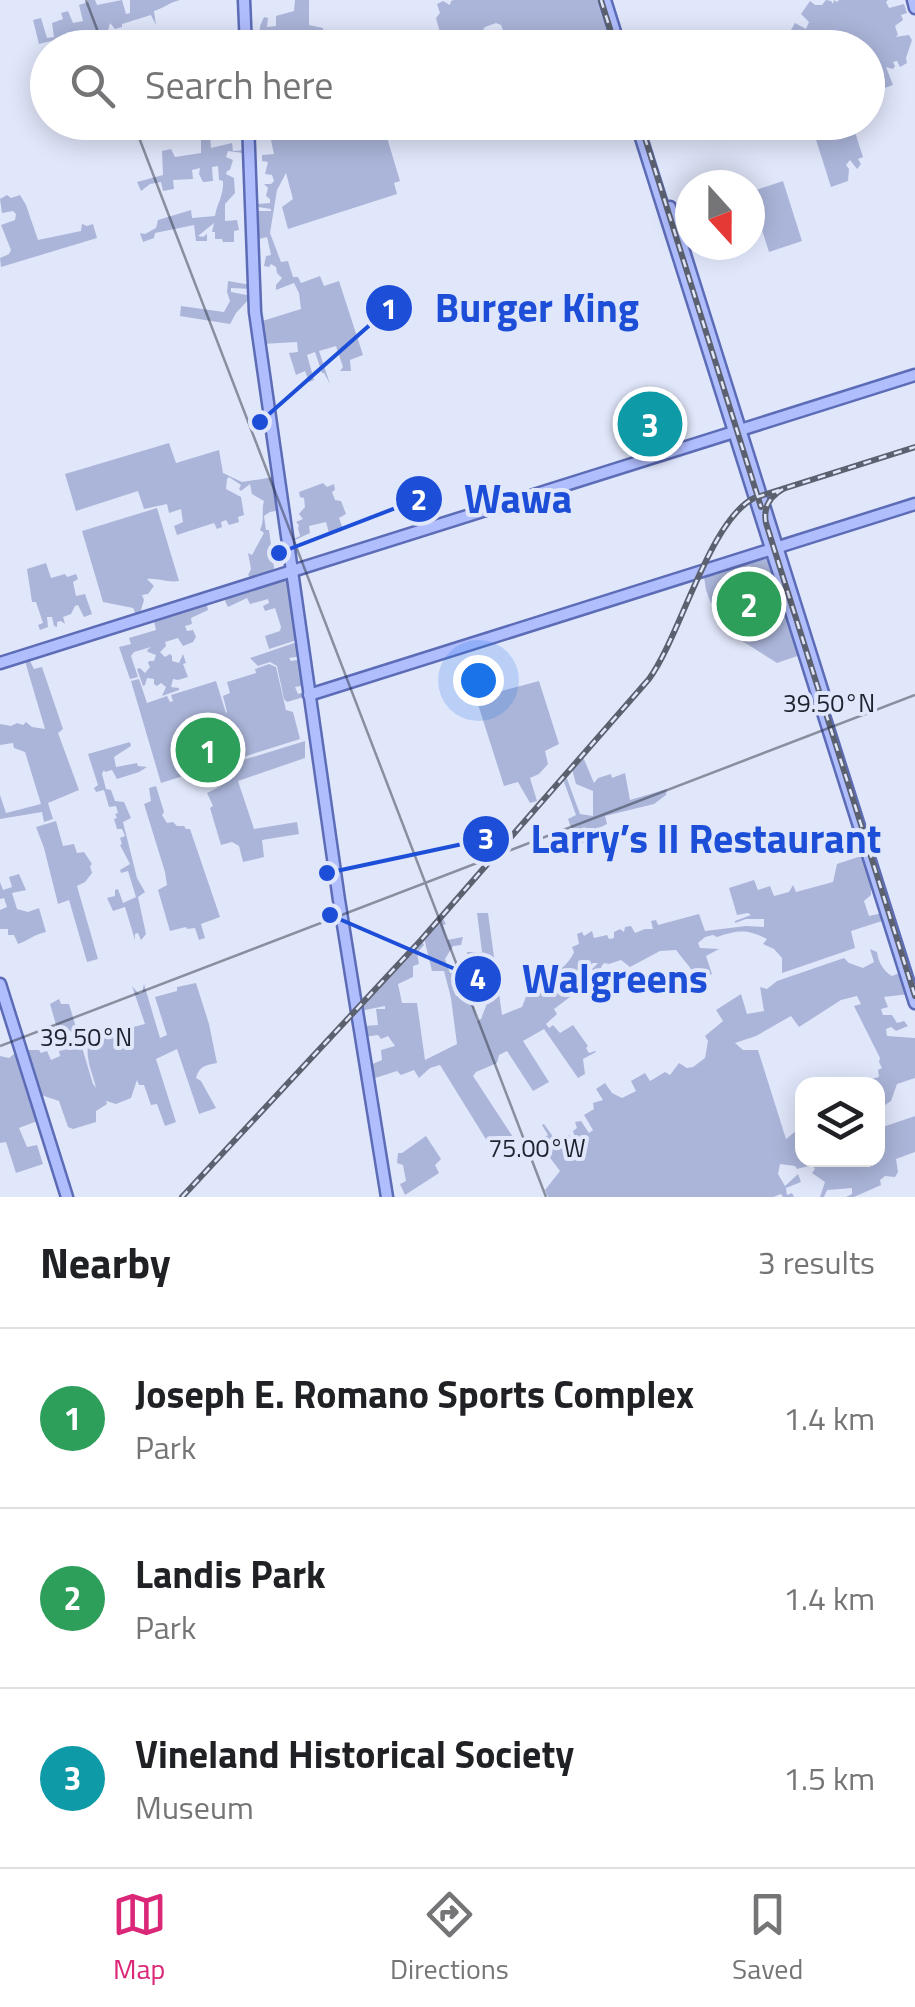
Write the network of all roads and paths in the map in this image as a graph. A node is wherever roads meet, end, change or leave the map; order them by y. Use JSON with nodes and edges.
{"nodes":[{"id":1,"x":244,"y":0,"type":"edge"},
{"id":2,"x":601,"y":0,"type":"edge"},
{"id":3,"x":913,"y":0,"type":"edge"},
{"id":4,"x":915,"y":8,"type":"edge"},
{"id":5,"x":245,"y":30,"type":"edge"},
{"id":6,"x":610,"y":30,"type":"edge"},
{"id":7,"x":249,"y":140,"type":"edge"},
{"id":8,"x":646,"y":140,"type":"edge"},
{"id":9,"x":649,"y":140,"type":"edge"},
{"id":10,"x":915,"y":374,"type":"edge"},
{"id":11,"x":737,"y":431,"type":"junction"},
{"id":12,"x":915,"y":504,"type":"edge"},
{"id":13,"x":774,"y":549,"type":"junction"},
{"id":14,"x":292,"y":571,"type":"junction"},
{"id":15,"x":807,"y":653,"type":"junction"},
{"id":16,"x":0,"y":663,"type":"edge"},
{"id":17,"x":310,"y":696,"type":"junction"},
{"id":18,"x":915,"y":983,"type":"edge"},
{"id":19,"x":0,"y":984,"type":"edge"},
{"id":20,"x":915,"y":1004,"type":"edge"},
{"id":21,"x":66,"y":1194,"type":"edge"},
{"id":22,"x":387,"y":1197,"type":"edge"}],
"edges":[{"from":1,"to":5,"type":"main road"},
{"from":2,"to":6,"type":"main road"},
{"from":3,"to":4,"type":"main road"},
{"from":7,"to":14,"type":"main road"},
{"from":8,"to":11,"type":"main road"},
{"from":9,"to":11,"type":"main road"},
{"from":10,"to":11,"type":"main road"},
{"from":11,"to":13,"type":"main road"},
{"from":11,"to":14,"type":"main road"},
{"from":12,"to":13,"type":"main road"},
{"from":13,"to":15,"type":"main road"},
{"from":13,"to":17,"type":"main road"},
{"from":14,"to":16,"type":"main road"},
{"from":14,"to":17,"type":"main road"},
{"from":15,"to":18,"type":"main road"},
{"from":15,"to":20,"type":"main road"},
{"from":17,"to":22,"type":"main road"},
{"from":19,"to":21,"type":"main road"}]}
